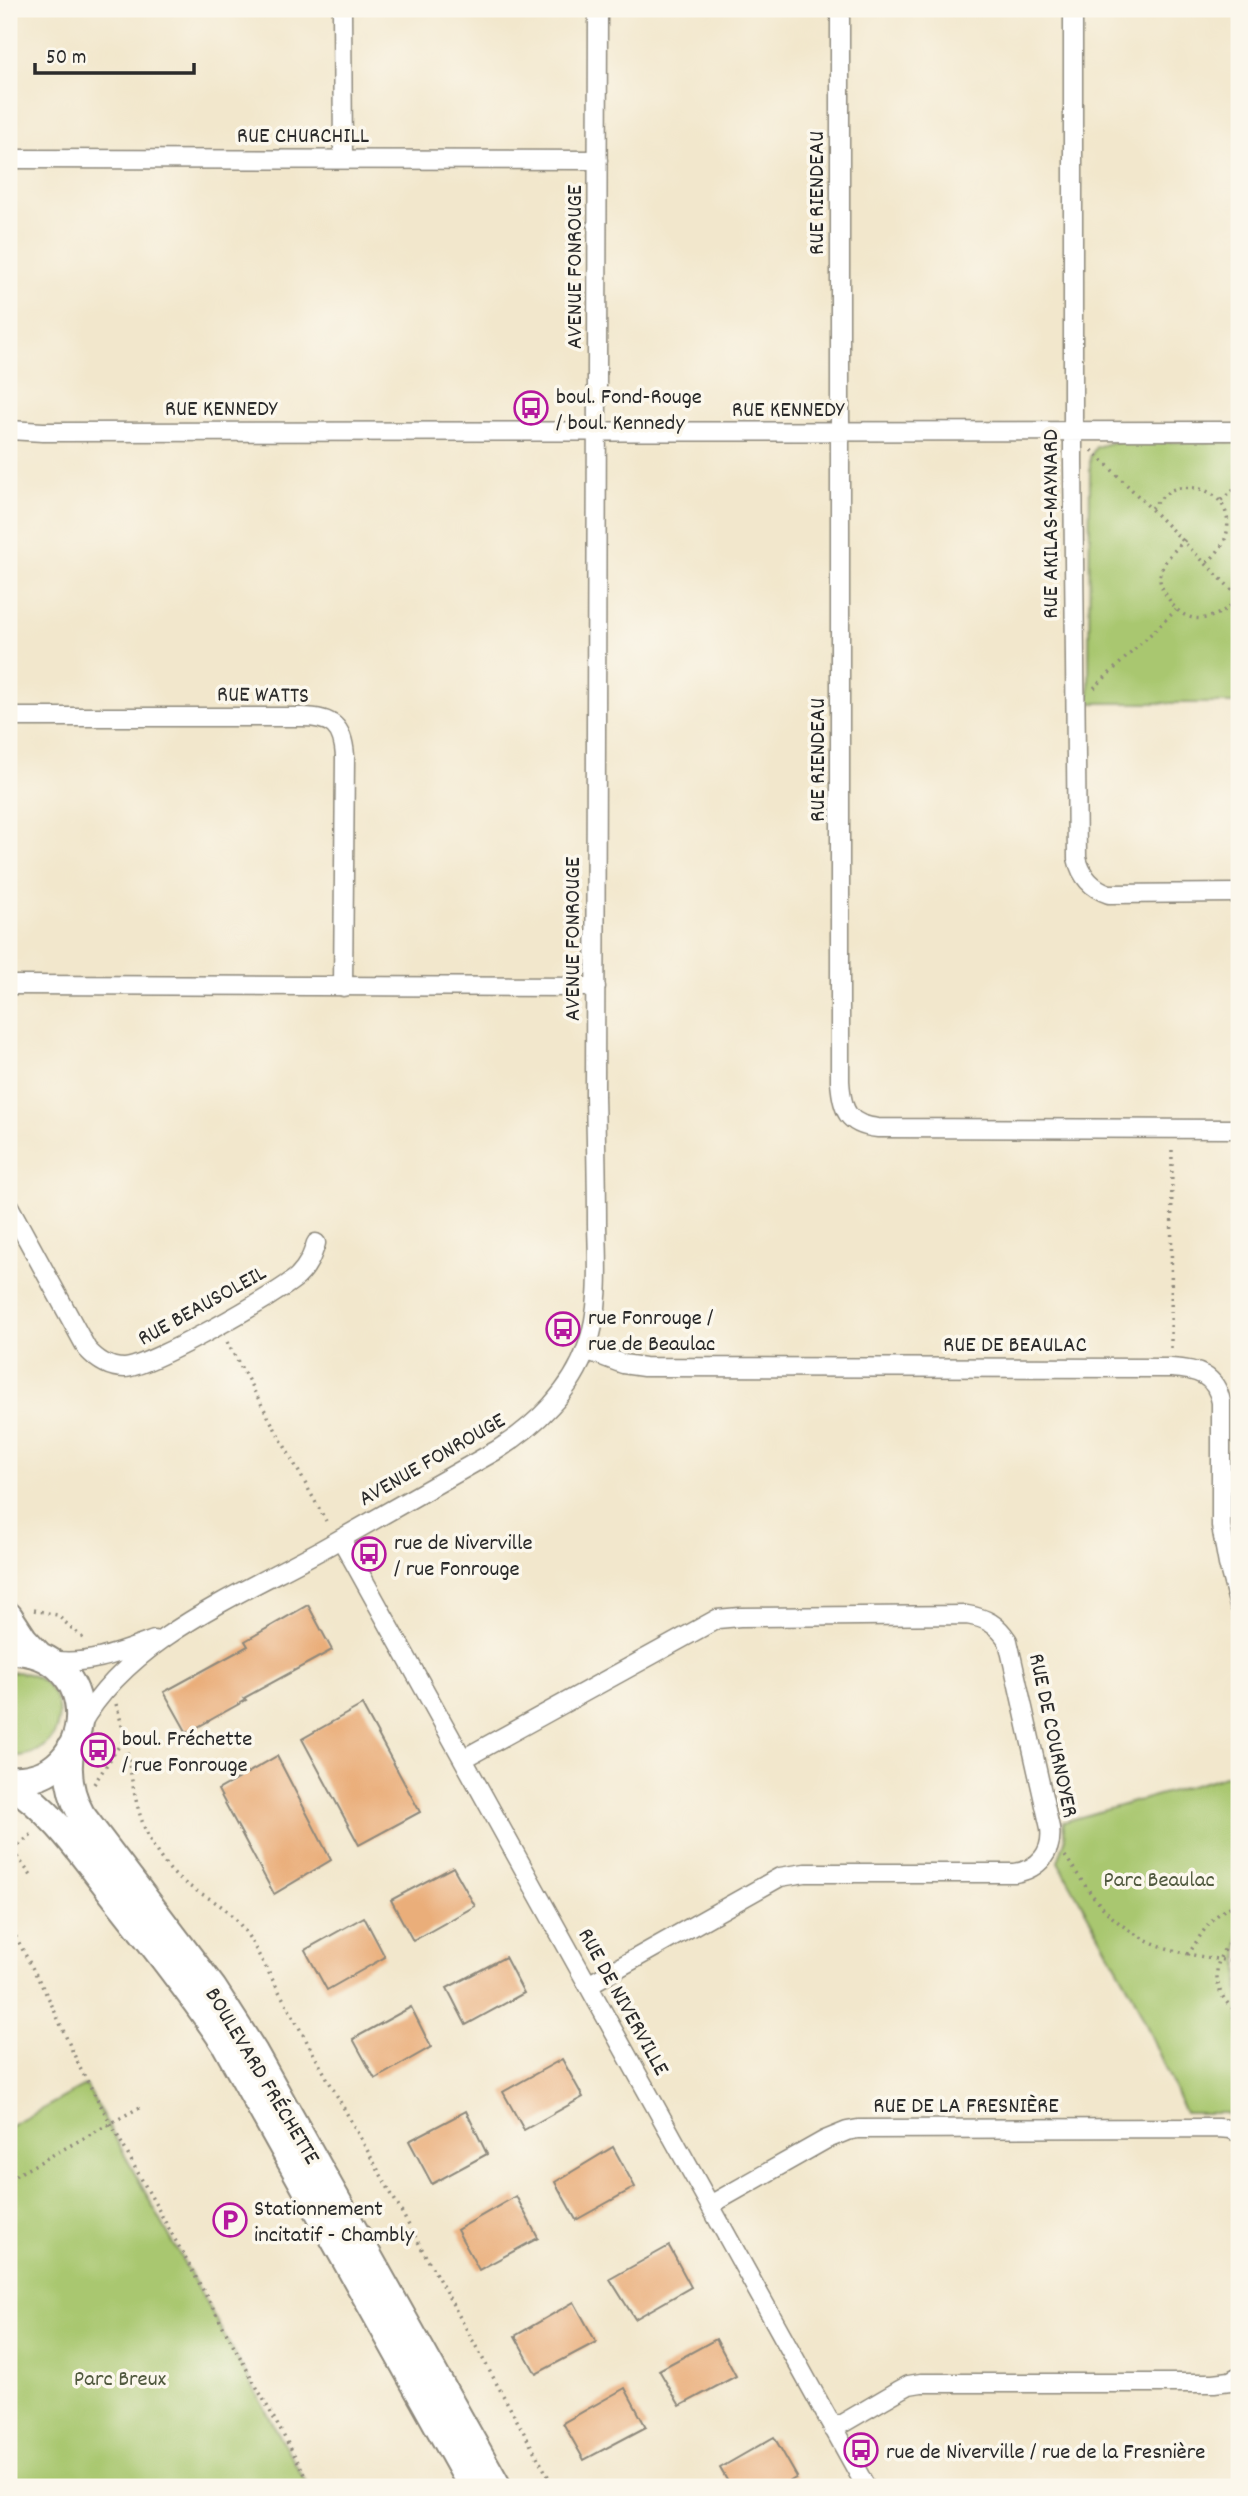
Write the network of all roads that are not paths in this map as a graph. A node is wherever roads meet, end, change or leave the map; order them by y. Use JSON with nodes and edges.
{"nodes":[{"id":1,"x":342,"y":9,"type":"edge"},
{"id":2,"x":598,"y":9,"type":"edge"},
{"id":3,"x":840,"y":9,"type":"edge"},
{"id":4,"x":1073,"y":9,"type":"edge"},
{"id":5,"x":343,"y":158,"type":"junction"},
{"id":6,"x":9,"y":159,"type":"edge"},
{"id":7,"x":598,"y":160,"type":"junction"},
{"id":8,"x":597,"y":431,"type":"junction"},
{"id":9,"x":1239,"y":431,"type":"edge"},
{"id":10,"x":9,"y":432,"type":"edge"},
{"id":11,"x":840,"y":432,"type":"junction"},
{"id":12,"x":1073,"y":432,"type":"junction"},
{"id":13,"x":9,"y":717,"type":"edge"},
{"id":14,"x":1239,"y":894,"type":"edge"},
{"id":15,"x":9,"y":985,"type":"edge"},
{"id":16,"x":343,"y":987,"type":"junction"},
{"id":17,"x":596,"y":987,"type":"junction"},
{"id":18,"x":1239,"y":1129,"type":"edge"},
{"id":19,"x":9,"y":1206,"type":"edge"},
{"id":20,"x":316,"y":1243,"type":"dead end"},
{"id":21,"x":586,"y":1350,"type":"junction"},
{"id":22,"x":341,"y":1539,"type":"junction"},
{"id":23,"x":1239,"y":1606,"type":"edge"},
{"id":24,"x":20,"y":1613,"type":"edge"},
{"id":25,"x":164,"y":1637,"type":"junction"},
{"id":26,"x":9,"y":1651,"type":"edge"},
{"id":27,"x":44,"y":1658,"type":"junction"},
{"id":28,"x":75,"y":1736,"type":"junction"},
{"id":29,"x":463,"y":1759,"type":"junction"},
{"id":30,"x":9,"y":1781,"type":"edge"},
{"id":31,"x":588,"y":1985,"type":"junction"},
{"id":32,"x":1239,"y":2133,"type":"edge"},
{"id":33,"x":710,"y":2205,"type":"junction"},
{"id":34,"x":1239,"y":2376,"type":"edge"},
{"id":35,"x":833,"y":2429,"type":"junction"},
{"id":36,"x":472,"y":2487,"type":"edge"},
{"id":37,"x":498,"y":2487,"type":"edge"},
{"id":38,"x":866,"y":2487,"type":"edge"}],
"edges":[{"from":1,"to":5,"type":"street"},
{"from":2,"to":7,"type":"street","name":"AVENUE FONROUGE"},
{"from":3,"to":11,"type":"street","name":"RUE RIENDEAU"},
{"from":4,"to":12,"type":"street","name":"RUE AKILAS-MAYNARD"},
{"from":5,"to":6,"type":"street","name":"RUE CHURCHILL"},
{"from":5,"to":7,"type":"street","name":"RUE CHURCHILL"},
{"from":7,"to":8,"type":"street","name":"AVENUE FONROUGE"},
{"from":8,"to":10,"type":"street","name":"RUE KENNEDY"},
{"from":8,"to":11,"type":"street","name":"RUE KENNEDY"},
{"from":8,"to":17,"type":"street","name":"AVENUE FONROUGE"},
{"from":9,"to":12,"type":"street","name":"RUE KENNEDY"},
{"from":11,"to":12,"type":"street","name":"RUE KENNEDY"},
{"from":11,"to":18,"type":"street","name":"RUE RIENDEAU"},
{"from":12,"to":14,"type":"street","name":"RUE AKILAS-MAYNARD"},
{"from":13,"to":16,"type":"street","name":"RUE WATTS"},
{"from":15,"to":16,"type":"street"},
{"from":16,"to":17,"type":"street"},
{"from":17,"to":21,"type":"street","name":"AVENUE FONROUGE"},
{"from":19,"to":20,"type":"street","name":"RUE BEAUSOLEIL"},
{"from":21,"to":22,"type":"street","name":"AVENUE FONROUGE"},
{"from":21,"to":23,"type":"street","name":"RUE DE BEAULAC"},
{"from":22,"to":25,"type":"street","name":"AVENUE FONROUGE"},
{"from":22,"to":29,"type":"street","name":"RUE DE NIVERVILLE"},
{"from":24,"to":27,"type":"main road"},
{"from":25,"to":27,"type":"street"},
{"from":25,"to":28,"type":"street"},
{"from":26,"to":27,"type":"main road"},
{"from":27,"to":28,"type":"main road","name":"BOULEVARD FRÉCHETTE"},
{"from":28,"to":30,"type":"main road"},
{"from":28,"to":37,"type":"main road","name":"BOULEVARD FRÉCHETTE"},
{"from":29,"to":31,"type":"street","name":"RUE DE NIVERVILLE"},
{"from":29,"to":31,"type":"street","name":"RUE DE COURNOYER"},
{"from":30,"to":36,"type":"main road","name":"BOULEVARD FRÉCHETTE"},
{"from":31,"to":33,"type":"street","name":"RUE DE NIVERVILLE"},
{"from":32,"to":33,"type":"street","name":"RUE DE LA FRESNIÈRE"},
{"from":33,"to":35,"type":"street","name":"RUE DE NIVERVILLE"},
{"from":34,"to":35,"type":"street"},
{"from":35,"to":38,"type":"street","name":"RUE DE NIVERVILLE"}]}
